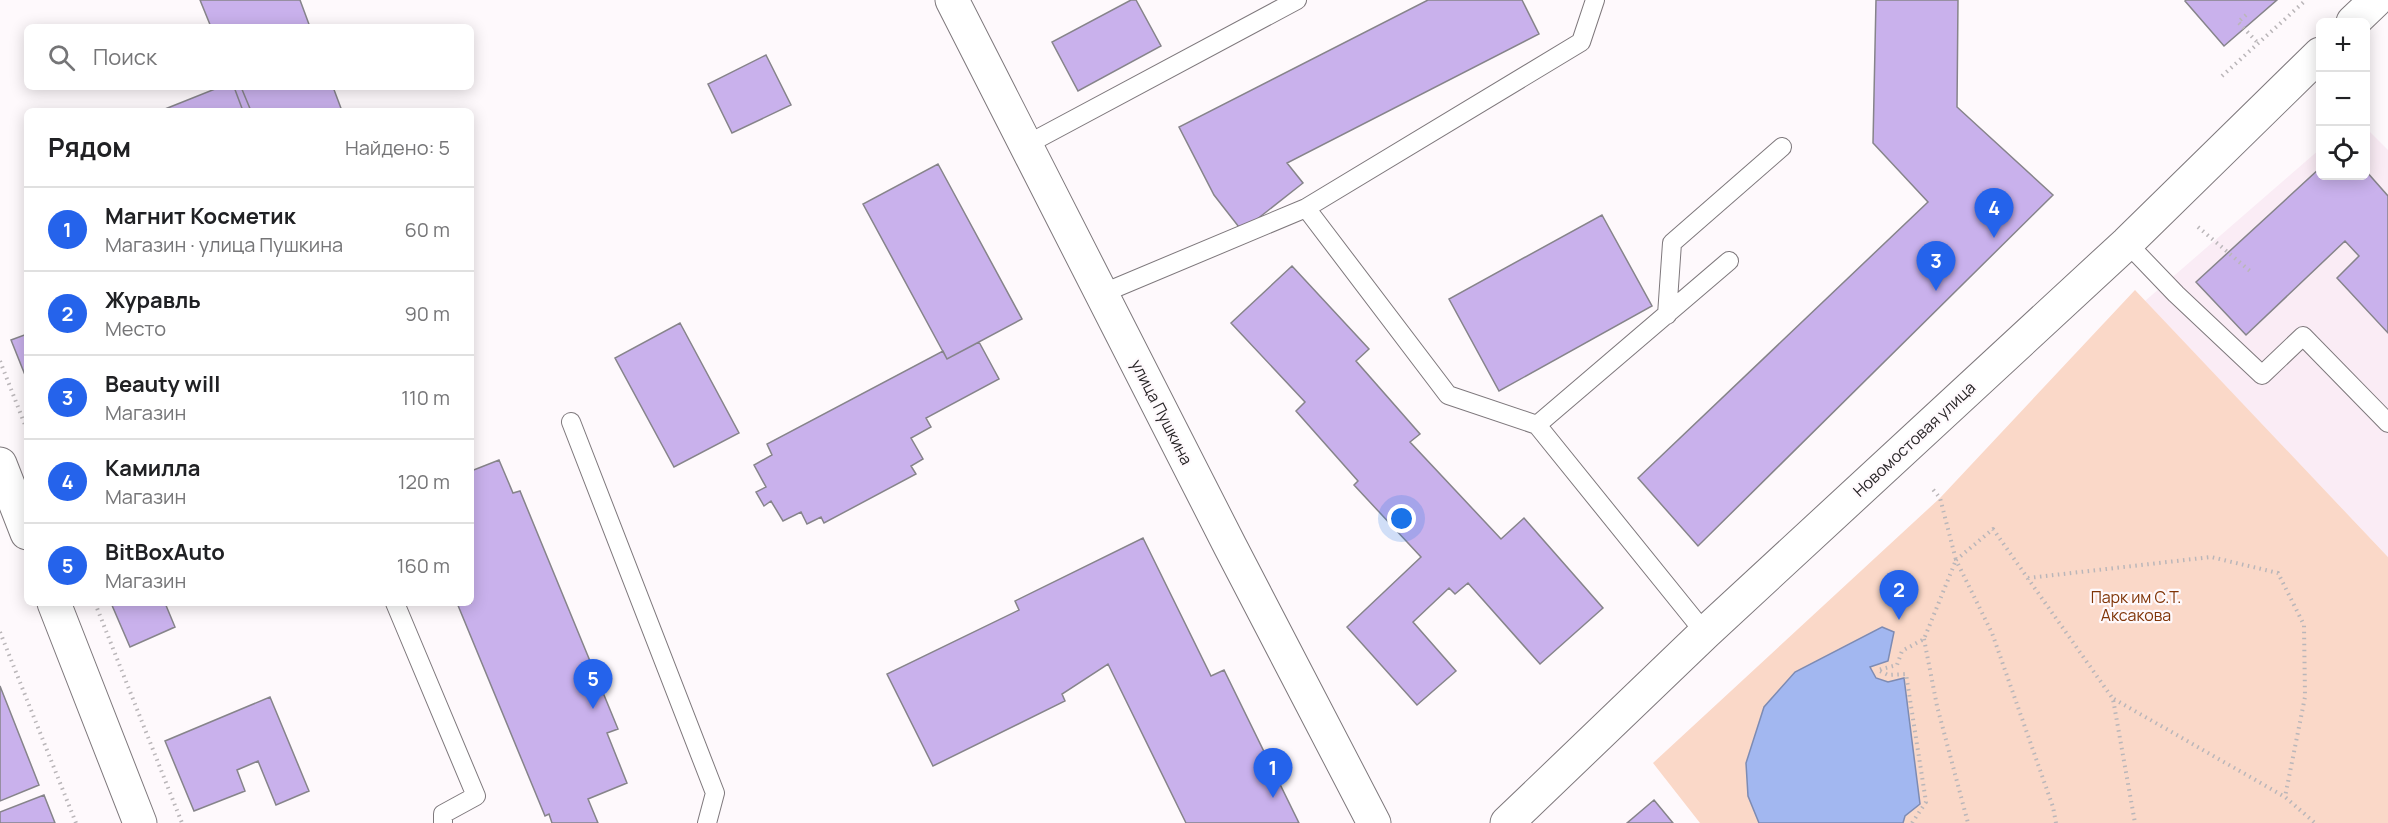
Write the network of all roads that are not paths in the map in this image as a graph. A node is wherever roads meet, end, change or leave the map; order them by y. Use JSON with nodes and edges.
{"nodes":[{"id":1,"x":952,"y":0,"type":"edge"},
{"id":2,"x":1297,"y":0,"type":"edge"},
{"id":3,"x":1595,"y":0,"type":"edge"},
{"id":4,"x":2376,"y":0,"type":"edge"},
{"id":5,"x":2357,"y":18,"type":"edge"},
{"id":6,"x":2316,"y":58,"type":"edge"},
{"id":7,"x":1026,"y":145,"type":"junction"},
{"id":8,"x":1782,"y":147,"type":"dead end"},
{"id":9,"x":1306,"y":208,"type":"junction"},
{"id":10,"x":2127,"y":243,"type":"junction"},
{"id":11,"x":1730,"y":261,"type":"dead end"},
{"id":12,"x":1101,"y":294,"type":"junction"},
{"id":13,"x":1666,"y":315,"type":"junction"},
{"id":14,"x":572,"y":422,"type":"dead end"},
{"id":15,"x":2388,"y":423,"type":"edge"},
{"id":16,"x":1537,"y":425,"type":"junction"},
{"id":17,"x":0,"y":464,"type":"edge"},
{"id":18,"x":24,"y":525,"type":"edge"},
{"id":19,"x":55,"y":606,"type":"edge"},
{"id":20,"x":396,"y":606,"type":"edge"},
{"id":21,"x":1705,"y":633,"type":"junction"},
{"id":22,"x":140,"y":823,"type":"edge"},
{"id":23,"x":443,"y":823,"type":"edge"},
{"id":24,"x":706,"y":823,"type":"edge"},
{"id":25,"x":1374,"y":823,"type":"edge"},
{"id":26,"x":1507,"y":823,"type":"edge"}],
"edges":[{"from":1,"to":7,"type":"street","name":"улица Пушкина"},
{"from":2,"to":7,"type":"lane"},
{"from":3,"to":9,"type":"lane"},
{"from":4,"to":5,"type":"street"},
{"from":6,"to":10,"type":"street","name":"Новомостовая улица"},
{"from":7,"to":12,"type":"street","name":"улица Пушкина"},
{"from":8,"to":13,"type":"lane"},
{"from":9,"to":12,"type":"lane"},
{"from":9,"to":16,"type":"lane"},
{"from":10,"to":15,"type":"lane"},
{"from":10,"to":21,"type":"street","name":"Новомостовая улица"},
{"from":11,"to":13,"type":"lane"},
{"from":12,"to":25,"type":"street","name":"улица Пушкина"},
{"from":13,"to":16,"type":"lane"},
{"from":14,"to":24,"type":"lane"},
{"from":16,"to":21,"type":"lane"},
{"from":17,"to":18,"type":"street"},
{"from":19,"to":22,"type":"street"},
{"from":20,"to":23,"type":"lane"},
{"from":21,"to":26,"type":"street","name":"Новомостовая улица"}]}
